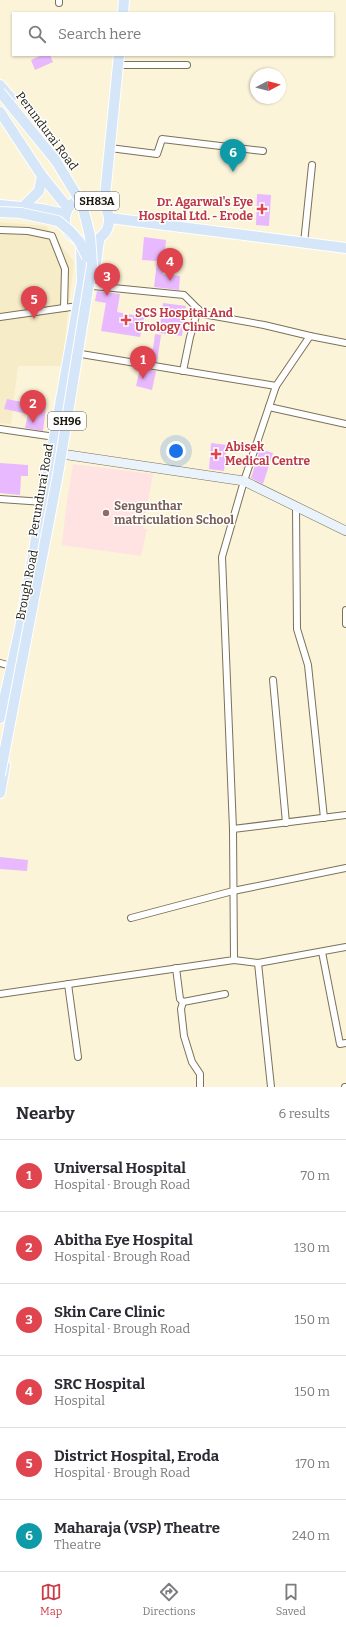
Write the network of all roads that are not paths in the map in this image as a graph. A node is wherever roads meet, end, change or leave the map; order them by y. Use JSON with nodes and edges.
{"nodes":[{"id":1,"x":124,"y":0,"type":"edge"},
{"id":2,"x":123,"y":12,"type":"edge"},
{"id":3,"x":119,"y":60,"type":"edge"},
{"id":4,"x":187,"y":65,"type":"dead end"},
{"id":5,"x":0,"y":85,"type":"edge"},
{"id":6,"x":0,"y":92,"type":"edge"},
{"id":7,"x":0,"y":100,"type":"edge"},
{"id":8,"x":0,"y":112,"type":"edge"},
{"id":9,"x":110,"y":148,"type":"junction"},
{"id":10,"x":263,"y":151,"type":"dead end"},
{"id":11,"x":312,"y":165,"type":"dead end"},
{"id":12,"x":42,"y":176,"type":"junction"},
{"id":13,"x":82,"y":199,"type":"junction"},
{"id":14,"x":0,"y":205,"type":"edge"},
{"id":15,"x":104,"y":206,"type":"junction"},
{"id":16,"x":23,"y":207,"type":"junction"},
{"id":17,"x":67,"y":211,"type":"junction"},
{"id":18,"x":0,"y":212,"type":"edge"},
{"id":19,"x":110,"y":218,"type":"junction"},
{"id":20,"x":0,"y":230,"type":"edge"},
{"id":21,"x":99,"y":240,"type":"junction"},
{"id":22,"x":81,"y":242,"type":"junction"},
{"id":23,"x":304,"y":243,"type":"junction"},
{"id":24,"x":346,"y":248,"type":"edge"},
{"id":25,"x":87,"y":257,"type":"junction"},
{"id":26,"x":93,"y":286,"type":"junction"},
{"id":27,"x":78,"y":306,"type":"junction"},
{"id":28,"x":64,"y":308,"type":"junction"},
{"id":29,"x":198,"y":309,"type":"junction"},
{"id":30,"x":0,"y":317,"type":"edge"},
{"id":31,"x":310,"y":336,"type":"junction"},
{"id":32,"x":346,"y":343,"type":"edge"},
{"id":33,"x":81,"y":354,"type":"junction"},
{"id":34,"x":183,"y":371,"type":"junction"},
{"id":35,"x":276,"y":386,"type":"junction"},
{"id":36,"x":269,"y":407,"type":"junction"},
{"id":37,"x":346,"y":424,"type":"edge"},
{"id":38,"x":0,"y":429,"type":"edge"},
{"id":39,"x":55,"y":436,"type":"junction"},
{"id":40,"x":52,"y":453,"type":"junction"},
{"id":41,"x":64,"y":455,"type":"junction"},
{"id":42,"x":244,"y":481,"type":"junction"},
{"id":43,"x":0,"y":499,"type":"edge"},
{"id":44,"x":44,"y":502,"type":"junction"},
{"id":45,"x":296,"y":507,"type":"junction"},
{"id":46,"x":346,"y":531,"type":"edge"},
{"id":47,"x":346,"y":610,"type":"edge"},
{"id":48,"x":346,"y":624,"type":"edge"},
{"id":49,"x":0,"y":663,"type":"edge"},
{"id":50,"x":11,"y":666,"type":"junction"},
{"id":51,"x":273,"y":680,"type":"dead end"},
{"id":52,"x":0,"y":718,"type":"edge"},
{"id":53,"x":0,"y":744,"type":"edge"},
{"id":54,"x":0,"y":775,"type":"edge"},
{"id":55,"x":0,"y":793,"type":"edge"},
{"id":56,"x":346,"y":815,"type":"edge"},
{"id":57,"x":324,"y":818,"type":"junction"},
{"id":58,"x":286,"y":823,"type":"junction"},
{"id":59,"x":233,"y":830,"type":"junction"},
{"id":60,"x":346,"y":868,"type":"edge"},
{"id":61,"x":233,"y":892,"type":"junction"},
{"id":62,"x":131,"y":918,"type":"dead end"},
{"id":63,"x":346,"y":948,"type":"edge"},
{"id":64,"x":322,"y":952,"type":"junction"},
{"id":65,"x":234,"y":960,"type":"junction"},
{"id":66,"x":258,"y":963,"type":"junction"},
{"id":67,"x":176,"y":968,"type":"junction"},
{"id":68,"x":68,"y":984,"type":"junction"},
{"id":69,"x":0,"y":994,"type":"edge"},
{"id":70,"x":225,"y":994,"type":"dead end"},
{"id":71,"x":183,"y":1002,"type":"junction"},
{"id":72,"x":346,"y":1043,"type":"edge"},
{"id":73,"x":78,"y":1057,"type":"dead end"},
{"id":74,"x":200,"y":1087,"type":"edge"},
{"id":75,"x":271,"y":1087,"type":"edge"}],
"edges":[{"from":1,"to":2,"type":"main road"},
{"from":3,"to":4,"type":"street"},
{"from":3,"to":9,"type":"main road"},
{"from":5,"to":13,"type":"main road"},
{"from":6,"to":54,"type":"main road","name":"Perundurai Road","number":"SH96","bridge":true},
{"from":7,"to":25,"type":"main road","name":"Perundurai Road","number":"SH96"},
{"from":8,"to":12,"type":"main road"},
{"from":9,"to":10,"type":"street"},
{"from":9,"to":15,"type":"main road"},
{"from":11,"to":23,"type":"street"},
{"from":12,"to":16,"type":"main road"},
{"from":12,"to":17,"type":"main road"},
{"from":13,"to":15,"type":"main road","number":"SH83A"},
{"from":13,"to":17,"type":"main road","number":"SH83A"},
{"from":14,"to":16,"type":"main road","number":"SH83A"},
{"from":15,"to":19,"type":"main road","number":"SH83A"},
{"from":16,"to":17,"type":"main road","number":"SH83A"},
{"from":17,"to":22,"type":"main road","number":"SH83A"},
{"from":18,"to":25,"type":"main road","bridge":true},
{"from":19,"to":21,"type":"main road","number":"SH83A"},
{"from":19,"to":23,"type":"main road","number":"SH83A"},
{"from":20,"to":28,"type":"street"},
{"from":21,"to":22,"type":"main road"},
{"from":21,"to":26,"type":"main road","name":"Brough Road","number":"SH96"},
{"from":22,"to":27,"type":"main road","name":"Brough Road","number":"SH96"},
{"from":23,"to":24,"type":"main road","number":"SH83A"},
{"from":25,"to":53,"type":"main road","name":"Perundurai Road","number":"SH96"},
{"from":26,"to":29,"type":"street"},
{"from":26,"to":33,"type":"main road","name":"Brough Road","number":"SH96"},
{"from":27,"to":28,"type":"street"},
{"from":27,"to":39,"type":"main road","name":"Brough Road","number":"SH96"},
{"from":28,"to":30,"type":"street"},
{"from":29,"to":31,"type":"street"},
{"from":29,"to":34,"type":"street"},
{"from":31,"to":32,"type":"street"},
{"from":31,"to":35,"type":"street"},
{"from":33,"to":34,"type":"street"},
{"from":33,"to":41,"type":"main road","name":"Brough Road","number":"SH96"},
{"from":34,"to":35,"type":"street"},
{"from":35,"to":36,"type":"street"},
{"from":36,"to":37,"type":"street"},
{"from":36,"to":42,"type":"street"},
{"from":38,"to":39,"type":"street"},
{"from":39,"to":40,"type":"main road","name":"Brough Road","number":"SH96"},
{"from":40,"to":41,"type":"street"},
{"from":40,"to":44,"type":"main road","name":"Brough Road","number":"SH96"},
{"from":41,"to":42,"type":"street"},
{"from":41,"to":55,"type":"main road","name":"Brough Road","number":"SH96"},
{"from":42,"to":45,"type":"street"},
{"from":42,"to":59,"type":"street"},
{"from":43,"to":44,"type":"street"},
{"from":44,"to":50,"type":"main road","name":"Brough Road","number":"SH96"},
{"from":45,"to":46,"type":"street"},
{"from":45,"to":57,"type":"street"},
{"from":47,"to":48,"type":"street"},
{"from":49,"to":50,"type":"street"},
{"from":50,"to":52,"type":"main road","name":"Brough Road","number":"SH96"},
{"from":51,"to":58,"type":"street"},
{"from":56,"to":57,"type":"street"},
{"from":57,"to":58,"type":"street"},
{"from":58,"to":59,"type":"street"},
{"from":59,"to":61,"type":"street"},
{"from":60,"to":61,"type":"street"},
{"from":61,"to":62,"type":"street"},
{"from":61,"to":65,"type":"street"},
{"from":63,"to":64,"type":"street"},
{"from":64,"to":66,"type":"street"},
{"from":64,"to":72,"type":"street"},
{"from":65,"to":66,"type":"street"},
{"from":65,"to":67,"type":"street"},
{"from":66,"to":75,"type":"street"},
{"from":67,"to":68,"type":"street"},
{"from":67,"to":71,"type":"street"},
{"from":68,"to":69,"type":"street"},
{"from":68,"to":73,"type":"street"},
{"from":70,"to":71,"type":"street"},
{"from":71,"to":74,"type":"street"}]}
